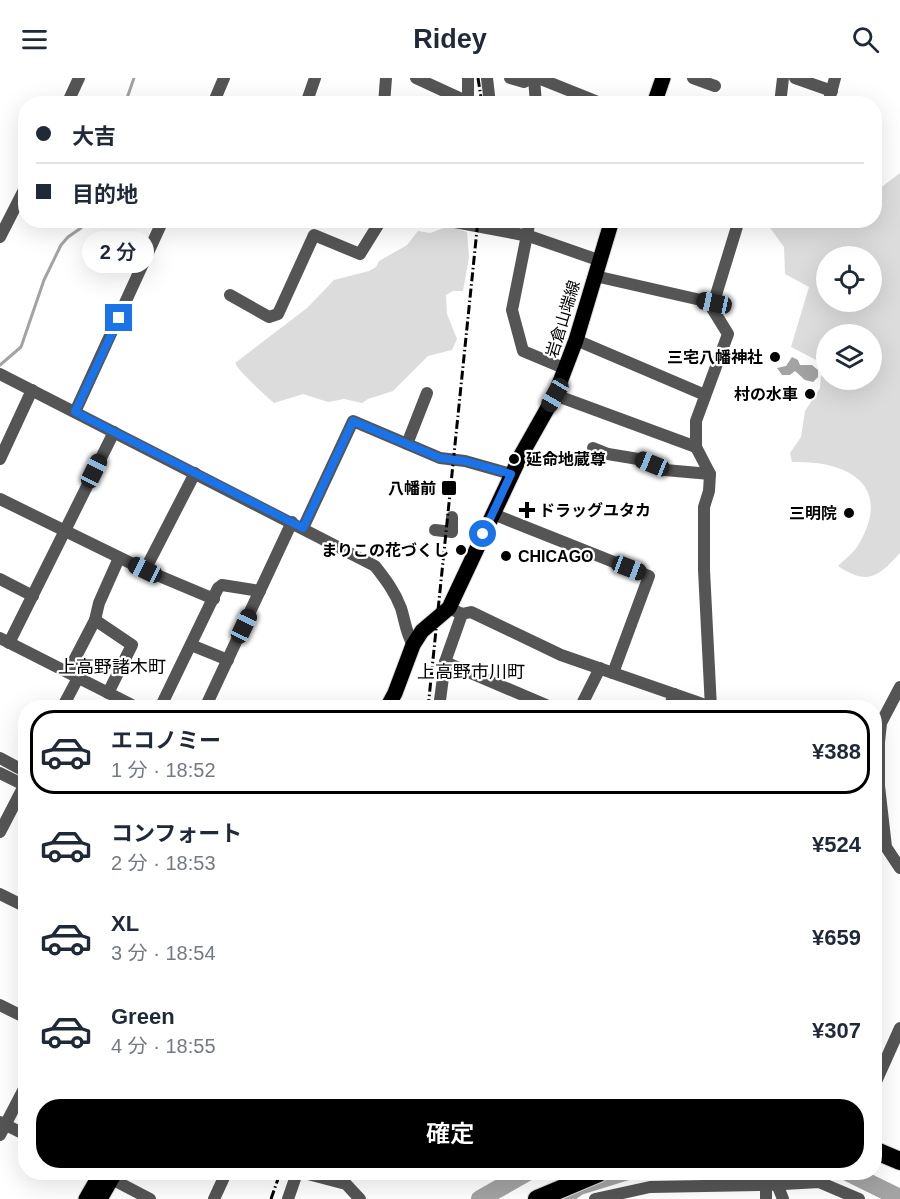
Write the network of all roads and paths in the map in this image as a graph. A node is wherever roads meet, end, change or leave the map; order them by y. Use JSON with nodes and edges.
{"nodes":[{"id":1,"x":79,"y":78,"type":"edge"},
{"id":2,"x":224,"y":78,"type":"edge"},
{"id":3,"x":315,"y":78,"type":"edge"},
{"id":4,"x":386,"y":78,"type":"edge"},
{"id":5,"x":416,"y":78,"type":"edge"},
{"id":6,"x":468,"y":78,"type":"edge"},
{"id":7,"x":487,"y":78,"type":"edge"},
{"id":8,"x":510,"y":78,"type":"edge"},
{"id":9,"x":534,"y":78,"type":"edge"},
{"id":10,"x":663,"y":78,"type":"edge"},
{"id":11,"x":693,"y":78,"type":"edge"},
{"id":12,"x":783,"y":78,"type":"edge"},
{"id":13,"x":795,"y":78,"type":"edge"},
{"id":14,"x":835,"y":78,"type":"edge"},
{"id":15,"x":431,"y":80,"type":"edge"},
{"id":16,"x":715,"y":86,"type":"dead end"},
{"id":17,"x":71,"y":96,"type":"edge"},
{"id":18,"x":216,"y":96,"type":"edge"},
{"id":19,"x":309,"y":96,"type":"edge"},
{"id":20,"x":385,"y":96,"type":"edge"},
{"id":21,"x":457,"y":96,"type":"edge"},
{"id":22,"x":468,"y":96,"type":"edge"},
{"id":23,"x":489,"y":96,"type":"edge"},
{"id":24,"x":535,"y":96,"type":"edge"},
{"id":25,"x":569,"y":96,"type":"edge"},
{"id":26,"x":657,"y":96,"type":"edge"},
{"id":27,"x":781,"y":96,"type":"edge"},
{"id":28,"x":828,"y":96,"type":"edge"},
{"id":29,"x":830,"y":96,"type":"edge"},
{"id":30,"x":18,"y":202,"type":"edge"},
{"id":31,"x":159,"y":228,"type":"edge"},
{"id":32,"x":376,"y":228,"type":"edge"},
{"id":33,"x":501,"y":228,"type":"edge"},
{"id":34,"x":530,"y":228,"type":"edge"},
{"id":35,"x":609,"y":228,"type":"edge"},
{"id":36,"x":737,"y":228,"type":"edge"},
{"id":37,"x":529,"y":236,"type":"junction"},
{"id":38,"x":0,"y":237,"type":"edge"},
{"id":39,"x":598,"y":260,"type":"junction"},
{"id":40,"x":595,"y":276,"type":"junction"},
{"id":41,"x":230,"y":296,"type":"dead end"},
{"id":42,"x":714,"y":303,"type":"junction"},
{"id":43,"x":576,"y":340,"type":"junction"},
{"id":44,"x":566,"y":369,"type":"junction"},
{"id":45,"x":0,"y":374,"type":"edge"},
{"id":46,"x":32,"y":390,"type":"junction"},
{"id":47,"x":427,"y":393,"type":"dead end"},
{"id":48,"x":555,"y":395,"type":"junction"},
{"id":49,"x":705,"y":395,"type":"junction"},
{"id":50,"x":75,"y":412,"type":"junction"},
{"id":51,"x":114,"y":432,"type":"junction"},
{"id":52,"x":407,"y":444,"type":"junction"},
{"id":53,"x":696,"y":447,"type":"junction"},
{"id":54,"x":593,"y":448,"type":"dead end"},
{"id":55,"x":0,"y":459,"type":"edge"},
{"id":56,"x":195,"y":472,"type":"junction"},
{"id":57,"x":511,"y":474,"type":"junction"},
{"id":58,"x":710,"y":474,"type":"junction"},
{"id":59,"x":0,"y":499,"type":"edge"},
{"id":60,"x":493,"y":514,"type":"junction"},
{"id":61,"x":452,"y":518,"type":"dead end"},
{"id":62,"x":298,"y":525,"type":"junction"},
{"id":63,"x":65,"y":531,"type":"junction"},
{"id":64,"x":435,"y":531,"type":"dead end"},
{"id":65,"x":119,"y":558,"type":"junction"},
{"id":66,"x":145,"y":570,"type":"junction"},
{"id":67,"x":0,"y":579,"type":"edge"},
{"id":68,"x":260,"y":591,"type":"junction"},
{"id":69,"x":33,"y":596,"type":"junction"},
{"id":70,"x":214,"y":599,"type":"junction"},
{"id":71,"x":455,"y":611,"type":"junction"},
{"id":72,"x":95,"y":620,"type":"junction"},
{"id":73,"x":5,"y":641,"type":"edge"},
{"id":74,"x":191,"y":645,"type":"junction"},
{"id":75,"x":413,"y":645,"type":"junction"},
{"id":76,"x":228,"y":660,"type":"junction"},
{"id":77,"x":445,"y":662,"type":"junction"},
{"id":78,"x":600,"y":668,"type":"junction"},
{"id":79,"x":613,"y":673,"type":"junction"},
{"id":80,"x":73,"y":675,"type":"junction"},
{"id":81,"x":900,"y":687,"type":"edge"},
{"id":82,"x":108,"y":693,"type":"junction"},
{"id":83,"x":674,"y":694,"type":"junction"},
{"id":84,"x":65,"y":700,"type":"edge"},
{"id":85,"x":122,"y":700,"type":"edge"},
{"id":86,"x":164,"y":700,"type":"edge"},
{"id":87,"x":209,"y":700,"type":"edge"},
{"id":88,"x":391,"y":700,"type":"edge"},
{"id":89,"x":440,"y":700,"type":"edge"},
{"id":90,"x":534,"y":700,"type":"edge"},
{"id":91,"x":584,"y":700,"type":"edge"},
{"id":92,"x":672,"y":700,"type":"edge"},
{"id":93,"x":691,"y":700,"type":"edge"},
{"id":94,"x":711,"y":700,"type":"edge"},
{"id":95,"x":882,"y":721,"type":"edge"},
{"id":96,"x":0,"y":758,"type":"edge"},
{"id":97,"x":18,"y":768,"type":"edge"},
{"id":98,"x":0,"y":773,"type":"edge"},
{"id":99,"x":18,"y":781,"type":"edge"},
{"id":100,"x":18,"y":797,"type":"edge"},
{"id":101,"x":882,"y":812,"type":"edge"},
{"id":102,"x":0,"y":832,"type":"edge"},
{"id":103,"x":900,"y":868,"type":"edge"},
{"id":104,"x":0,"y":894,"type":"edge"},
{"id":105,"x":18,"y":903,"type":"edge"},
{"id":106,"x":0,"y":1005,"type":"edge"},
{"id":107,"x":18,"y":1014,"type":"edge"},
{"id":108,"x":900,"y":1028,"type":"edge"},
{"id":109,"x":882,"y":1068,"type":"edge"},
{"id":110,"x":18,"y":1098,"type":"edge"},
{"id":111,"x":2,"y":1127,"type":"edge"},
{"id":112,"x":18,"y":1132,"type":"edge"},
{"id":113,"x":882,"y":1153,"type":"edge"},
{"id":114,"x":900,"y":1161,"type":"edge"},
{"id":115,"x":100,"y":1180,"type":"edge"},
{"id":116,"x":104,"y":1180,"type":"edge"},
{"id":117,"x":116,"y":1180,"type":"edge"},
{"id":118,"x":223,"y":1180,"type":"edge"},
{"id":119,"x":295,"y":1180,"type":"edge"},
{"id":120,"x":350,"y":1180,"type":"edge"},
{"id":121,"x":582,"y":1180,"type":"edge"},
{"id":122,"x":765,"y":1182,"type":"edge"},
{"id":123,"x":86,"y":1199,"type":"edge"},
{"id":124,"x":100,"y":1199,"type":"edge"},
{"id":125,"x":150,"y":1199,"type":"edge"},
{"id":126,"x":214,"y":1199,"type":"edge"},
{"id":127,"x":288,"y":1199,"type":"edge"},
{"id":128,"x":360,"y":1199,"type":"edge"},
{"id":129,"x":537,"y":1199,"type":"edge"},
{"id":130,"x":595,"y":1199,"type":"edge"},
{"id":131,"x":766,"y":1199,"type":"edge"},
{"id":132,"x":783,"y":1199,"type":"edge"},
{"id":133,"x":859,"y":1199,"type":"edge"}],
"edges":[{"from":1,"to":17,"type":"street"},
{"from":2,"to":18,"type":"street"},
{"from":3,"to":19,"type":"street"},
{"from":4,"to":20,"type":"street"},
{"from":5,"to":15,"type":"street"},
{"from":6,"to":22,"type":"street"},
{"from":7,"to":23,"type":"street"},
{"from":8,"to":9,"type":"street"},
{"from":9,"to":24,"type":"street"},
{"from":9,"to":25,"type":"street"},
{"from":10,"to":26,"type":"main road"},
{"from":11,"to":16,"type":"street"},
{"from":12,"to":27,"type":"street"},
{"from":13,"to":28,"type":"street"},
{"from":14,"to":29,"type":"street"},
{"from":15,"to":21,"type":"street"},
{"from":30,"to":38,"type":"street"},
{"from":31,"to":50,"type":"street"},
{"from":32,"to":41,"type":"street"},
{"from":33,"to":37,"type":"street"},
{"from":34,"to":37,"type":"street"},
{"from":35,"to":39,"type":"main road","name":"岩倉山端線"},
{"from":36,"to":42,"type":"street"},
{"from":37,"to":39,"type":"street"},
{"from":37,"to":44,"type":"street"},
{"from":39,"to":40,"type":"main road","name":"岩倉山端線"},
{"from":40,"to":42,"type":"street"},
{"from":40,"to":43,"type":"main road","name":"岩倉山端線"},
{"from":42,"to":49,"type":"street"},
{"from":43,"to":44,"type":"main road","name":"岩倉山端線"},
{"from":43,"to":49,"type":"street"},
{"from":44,"to":48,"type":"main road","name":"岩倉山端線"},
{"from":45,"to":46,"type":"street"},
{"from":46,"to":50,"type":"street"},
{"from":46,"to":55,"type":"street"},
{"from":47,"to":52,"type":"street"},
{"from":48,"to":53,"type":"street"},
{"from":48,"to":57,"type":"main road","name":"岩倉山端線"},
{"from":49,"to":53,"type":"street"},
{"from":50,"to":51,"type":"street"},
{"from":51,"to":56,"type":"street"},
{"from":51,"to":63,"type":"street"},
{"from":52,"to":57,"type":"street"},
{"from":52,"to":62,"type":"street"},
{"from":53,"to":58,"type":"street"},
{"from":54,"to":58,"type":"street"},
{"from":56,"to":62,"type":"street"},
{"from":56,"to":66,"type":"street"},
{"from":57,"to":60,"type":"main road","name":"岩倉山端線"},
{"from":58,"to":94,"type":"street"},
{"from":59,"to":63,"type":"street"},
{"from":60,"to":71,"type":"main road","name":"岩倉山端線"},
{"from":60,"to":79,"type":"street"},
{"from":61,"to":64,"type":"street"},
{"from":62,"to":68,"type":"street"},
{"from":62,"to":75,"type":"street"},
{"from":63,"to":65,"type":"street"},
{"from":63,"to":69,"type":"street"},
{"from":65,"to":66,"type":"street"},
{"from":65,"to":72,"type":"street"},
{"from":66,"to":70,"type":"street"},
{"from":67,"to":69,"type":"street"},
{"from":68,"to":70,"type":"street"},
{"from":68,"to":76,"type":"street"},
{"from":69,"to":73,"type":"street"},
{"from":70,"to":74,"type":"street"},
{"from":71,"to":75,"type":"main road","name":"岩倉山端線"},
{"from":71,"to":77,"type":"street"},
{"from":71,"to":78,"type":"street"},
{"from":72,"to":80,"type":"street"},
{"from":72,"to":82,"type":"street"},
{"from":73,"to":80,"type":"street"},
{"from":74,"to":76,"type":"street"},
{"from":74,"to":86,"type":"street"},
{"from":75,"to":88,"type":"main road","name":"岩倉山端線"},
{"from":76,"to":87,"type":"street"},
{"from":77,"to":89,"type":"street"},
{"from":77,"to":90,"type":"street"},
{"from":78,"to":79,"type":"street"},
{"from":78,"to":91,"type":"street"},
{"from":79,"to":83,"type":"street"},
{"from":80,"to":82,"type":"street"},
{"from":80,"to":84,"type":"street"},
{"from":81,"to":95,"type":"street"},
{"from":82,"to":85,"type":"street"},
{"from":83,"to":92,"type":"street"},
{"from":83,"to":93,"type":"street"},
{"from":96,"to":97,"type":"street"},
{"from":98,"to":99,"type":"street"},
{"from":100,"to":102,"type":"street"},
{"from":101,"to":103,"type":"street"},
{"from":104,"to":105,"type":"street"},
{"from":106,"to":107,"type":"street"},
{"from":108,"to":109,"type":"street"},
{"from":110,"to":111,"type":"street"},
{"from":111,"to":112,"type":"street"},
{"from":113,"to":114,"type":"highway"},
{"from":115,"to":123,"type":"main road"},
{"from":116,"to":124,"type":"main road"},
{"from":117,"to":125,"type":"street"},
{"from":118,"to":126,"type":"street"},
{"from":119,"to":127,"type":"street"},
{"from":120,"to":128,"type":"street"},
{"from":121,"to":129,"type":"highway"},
{"from":122,"to":130,"type":"street"},
{"from":122,"to":131,"type":"street"},
{"from":122,"to":132,"type":"street"},
{"from":122,"to":133,"type":"street"}]}
